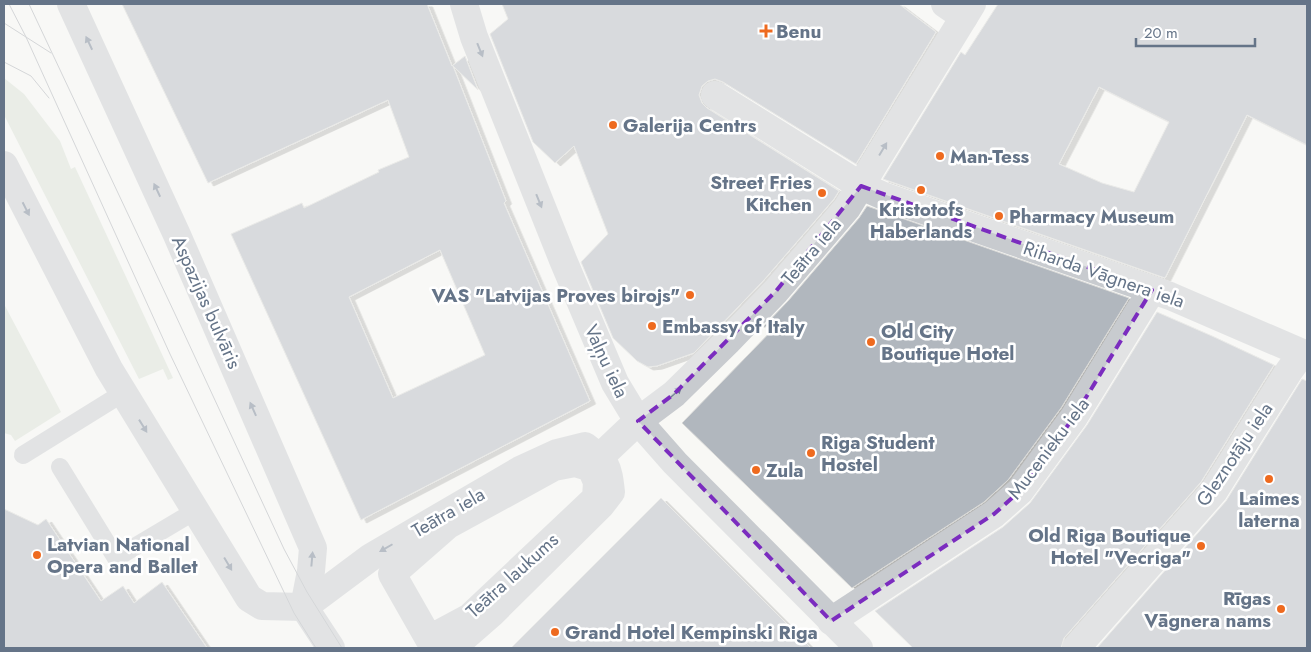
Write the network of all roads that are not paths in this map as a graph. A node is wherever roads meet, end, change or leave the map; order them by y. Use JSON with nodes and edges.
{"nodes":[{"id":1,"x":71,"y":4,"type":"edge"},
{"id":2,"x":464,"y":4,"type":"edge"},
{"id":3,"x":960,"y":8,"type":"edge"},
{"id":4,"x":715,"y":95,"type":"dead end"},
{"id":5,"x":4,"y":165,"type":"edge"},
{"id":6,"x":861,"y":186,"type":"junction"},
{"id":7,"x":1152,"y":290,"type":"junction"},
{"id":8,"x":1306,"y":351,"type":"edge"},
{"id":9,"x":123,"y":393,"type":"junction"},
{"id":10,"x":638,"y":421,"type":"junction"},
{"id":11,"x":23,"y":454,"type":"dead end"},
{"id":12,"x":600,"y":457,"type":"junction"},
{"id":13,"x":60,"y":467,"type":"dead end"},
{"id":14,"x":596,"y":498,"type":"joint"},
{"id":15,"x":195,"y":511,"type":"junction"},
{"id":16,"x":304,"y":607,"type":"junction"},
{"id":17,"x":831,"y":621,"type":"junction"},
{"id":18,"x":331,"y":648,"type":"edge"},
{"id":19,"x":452,"y":648,"type":"edge"},
{"id":20,"x":859,"y":648,"type":"edge"},
{"id":21,"x":1076,"y":648,"type":"edge"}],
"edges":[{"from":16,"to":1,"type":"street","name":"Aspazijas bulvāris","one_way":true},
{"from":2,"to":10,"type":"street","name":"Vaļņu iela","one_way":true},
{"from":6,"to":3,"type":"street","name":"Teātra iela","one_way":true},
{"from":4,"to":6,"type":"street","name":"Riharda Vāgnera iela"},
{"from":5,"to":9,"type":"street","one_way":true},
{"from":6,"to":7,"type":"street","name":"Riharda Vāgnera iela"},
{"from":10,"to":6,"type":"street","name":"Teātra iela","one_way":true},
{"from":7,"to":8,"type":"street","name":"Riharda Vāgnera iela"},
{"from":7,"to":17,"type":"street","name":"Mucenieku iela"},
{"from":8,"to":21,"type":"street","name":"Gleznotāju iela"},
{"from":9,"to":11,"type":"lane"},
{"from":9,"to":15,"type":"street","one_way":true},
{"from":10,"to":12,"type":"street","name":"Teātra iela"},
{"from":10,"to":17,"type":"street","name":"Vaļņu iela"},
{"from":12,"to":16,"type":"street","name":"Teātra iela","one_way":true},
{"from":12,"to":19,"type":"street"},
{"from":13,"to":15,"type":"lane"},
{"from":14,"to":14,"type":"street","name":"Teātra laukums"},
{"from":15,"to":16,"type":"street","one_way":true},
{"from":16,"to":18,"type":"street"},
{"from":17,"to":20,"type":"street","name":"Vaļņu iela"}]}
